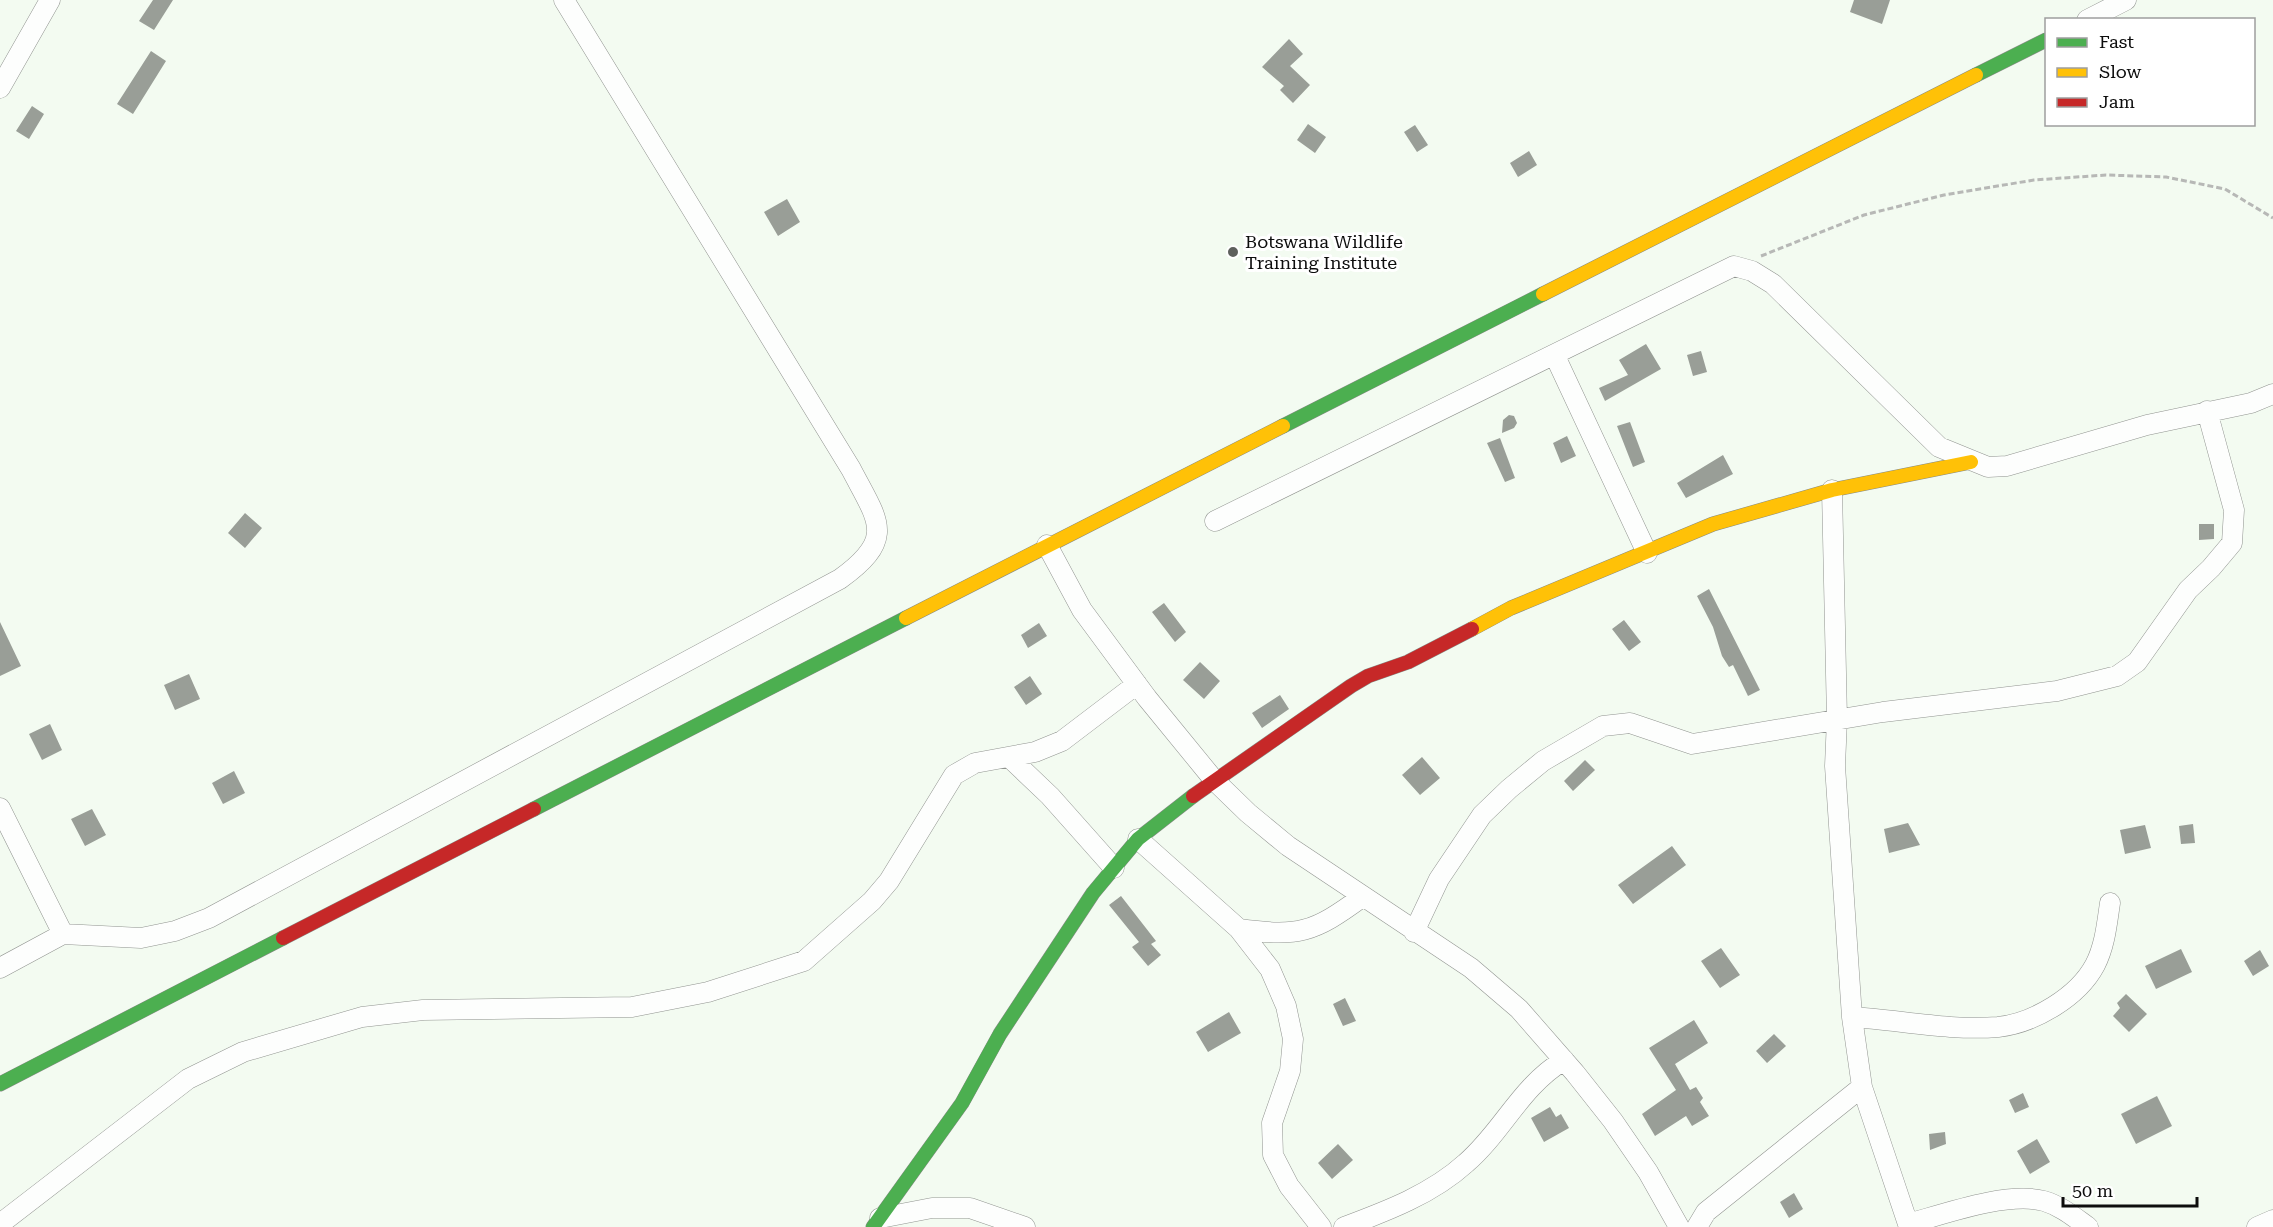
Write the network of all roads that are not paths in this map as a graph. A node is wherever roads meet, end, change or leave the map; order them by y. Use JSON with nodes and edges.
{"nodes":[{"id":1,"x":50,"y":0,"type":"edge"},
{"id":2,"x":564,"y":0,"type":"edge"},
{"id":3,"x":2126,"y":0,"type":"edge"},
{"id":4,"x":2091,"y":18,"type":"edge"},
{"id":5,"x":2045,"y":41,"type":"edge"},
{"id":6,"x":0,"y":88,"type":"edge"},
{"id":7,"x":1555,"y":356,"type":"junction"},
{"id":8,"x":2273,"y":394,"type":"edge"},
{"id":9,"x":2207,"y":411,"type":"junction"},
{"id":10,"x":1971,"y":462,"type":"junction"},
{"id":11,"x":1832,"y":490,"type":"junction"},
{"id":12,"x":1215,"y":521,"type":"dead end"},
{"id":13,"x":1047,"y":545,"type":"junction"},
{"id":14,"x":1647,"y":553,"type":"junction"},
{"id":15,"x":1137,"y":684,"type":"junction"},
{"id":16,"x":1837,"y":719,"type":"junction"},
{"id":17,"x":1009,"y":757,"type":"junction"},
{"id":18,"x":1214,"y":780,"type":"junction"},
{"id":19,"x":0,"y":808,"type":"edge"},
{"id":20,"x":1138,"y":839,"type":"junction"},
{"id":21,"x":1114,"y":868,"type":"junction"},
{"id":22,"x":1362,"y":897,"type":"junction"},
{"id":23,"x":2110,"y":903,"type":"dead end"},
{"id":24,"x":1239,"y":929,"type":"junction"},
{"id":25,"x":1414,"y":932,"type":"junction"},
{"id":26,"x":63,"y":934,"type":"junction"},
{"id":27,"x":0,"y":968,"type":"edge"},
{"id":28,"x":1852,"y":1017,"type":"junction"},
{"id":29,"x":1564,"y":1060,"type":"junction"},
{"id":30,"x":0,"y":1084,"type":"edge"},
{"id":31,"x":1862,"y":1087,"type":"junction"},
{"id":32,"x":2273,"y":1220,"type":"edge"},
{"id":33,"x":876,"y":1223,"type":"edge"},
{"id":34,"x":0,"y":1224,"type":"edge"},
{"id":35,"x":1909,"y":1226,"type":"edge"},
{"id":36,"x":1025,"y":1227,"type":"edge"},
{"id":37,"x":1321,"y":1227,"type":"edge"},
{"id":38,"x":1344,"y":1227,"type":"edge"},
{"id":39,"x":1679,"y":1227,"type":"edge"},
{"id":40,"x":1697,"y":1227,"type":"edge"},
{"id":41,"x":2088,"y":1227,"type":"edge"},
{"id":42,"x":2257,"y":1227,"type":"edge"}],
"edges":[{"from":1,"to":6,"type":"street"},
{"from":2,"to":26,"type":"street"},
{"from":3,"to":4,"type":"street"},
{"from":5,"to":13,"type":"street"},
{"from":7,"to":10,"type":"street"},
{"from":7,"to":12,"type":"street"},
{"from":7,"to":14,"type":"street"},
{"from":8,"to":9,"type":"street"},
{"from":9,"to":10,"type":"street"},
{"from":9,"to":16,"type":"street"},
{"from":10,"to":11,"type":"street"},
{"from":11,"to":14,"type":"street"},
{"from":11,"to":16,"type":"street"},
{"from":13,"to":15,"type":"street"},
{"from":13,"to":30,"type":"street"},
{"from":14,"to":18,"type":"street"},
{"from":15,"to":17,"type":"street"},
{"from":15,"to":18,"type":"street"},
{"from":16,"to":25,"type":"street"},
{"from":16,"to":28,"type":"street"},
{"from":17,"to":21,"type":"street"},
{"from":17,"to":34,"type":"street"},
{"from":18,"to":20,"type":"street"},
{"from":18,"to":22,"type":"street"},
{"from":19,"to":26,"type":"street"},
{"from":20,"to":21,"type":"street"},
{"from":20,"to":24,"type":"street"},
{"from":21,"to":33,"type":"street"},
{"from":22,"to":24,"type":"street"},
{"from":22,"to":25,"type":"street"},
{"from":23,"to":28,"type":"street"},
{"from":24,"to":37,"type":"street"},
{"from":25,"to":29,"type":"street"},
{"from":26,"to":27,"type":"street"},
{"from":28,"to":31,"type":"street"},
{"from":29,"to":38,"type":"street"},
{"from":29,"to":39,"type":"street"},
{"from":31,"to":35,"type":"street"},
{"from":31,"to":40,"type":"street"},
{"from":32,"to":42,"type":"street"},
{"from":33,"to":36,"type":"street"},
{"from":35,"to":41,"type":"street"}]}
